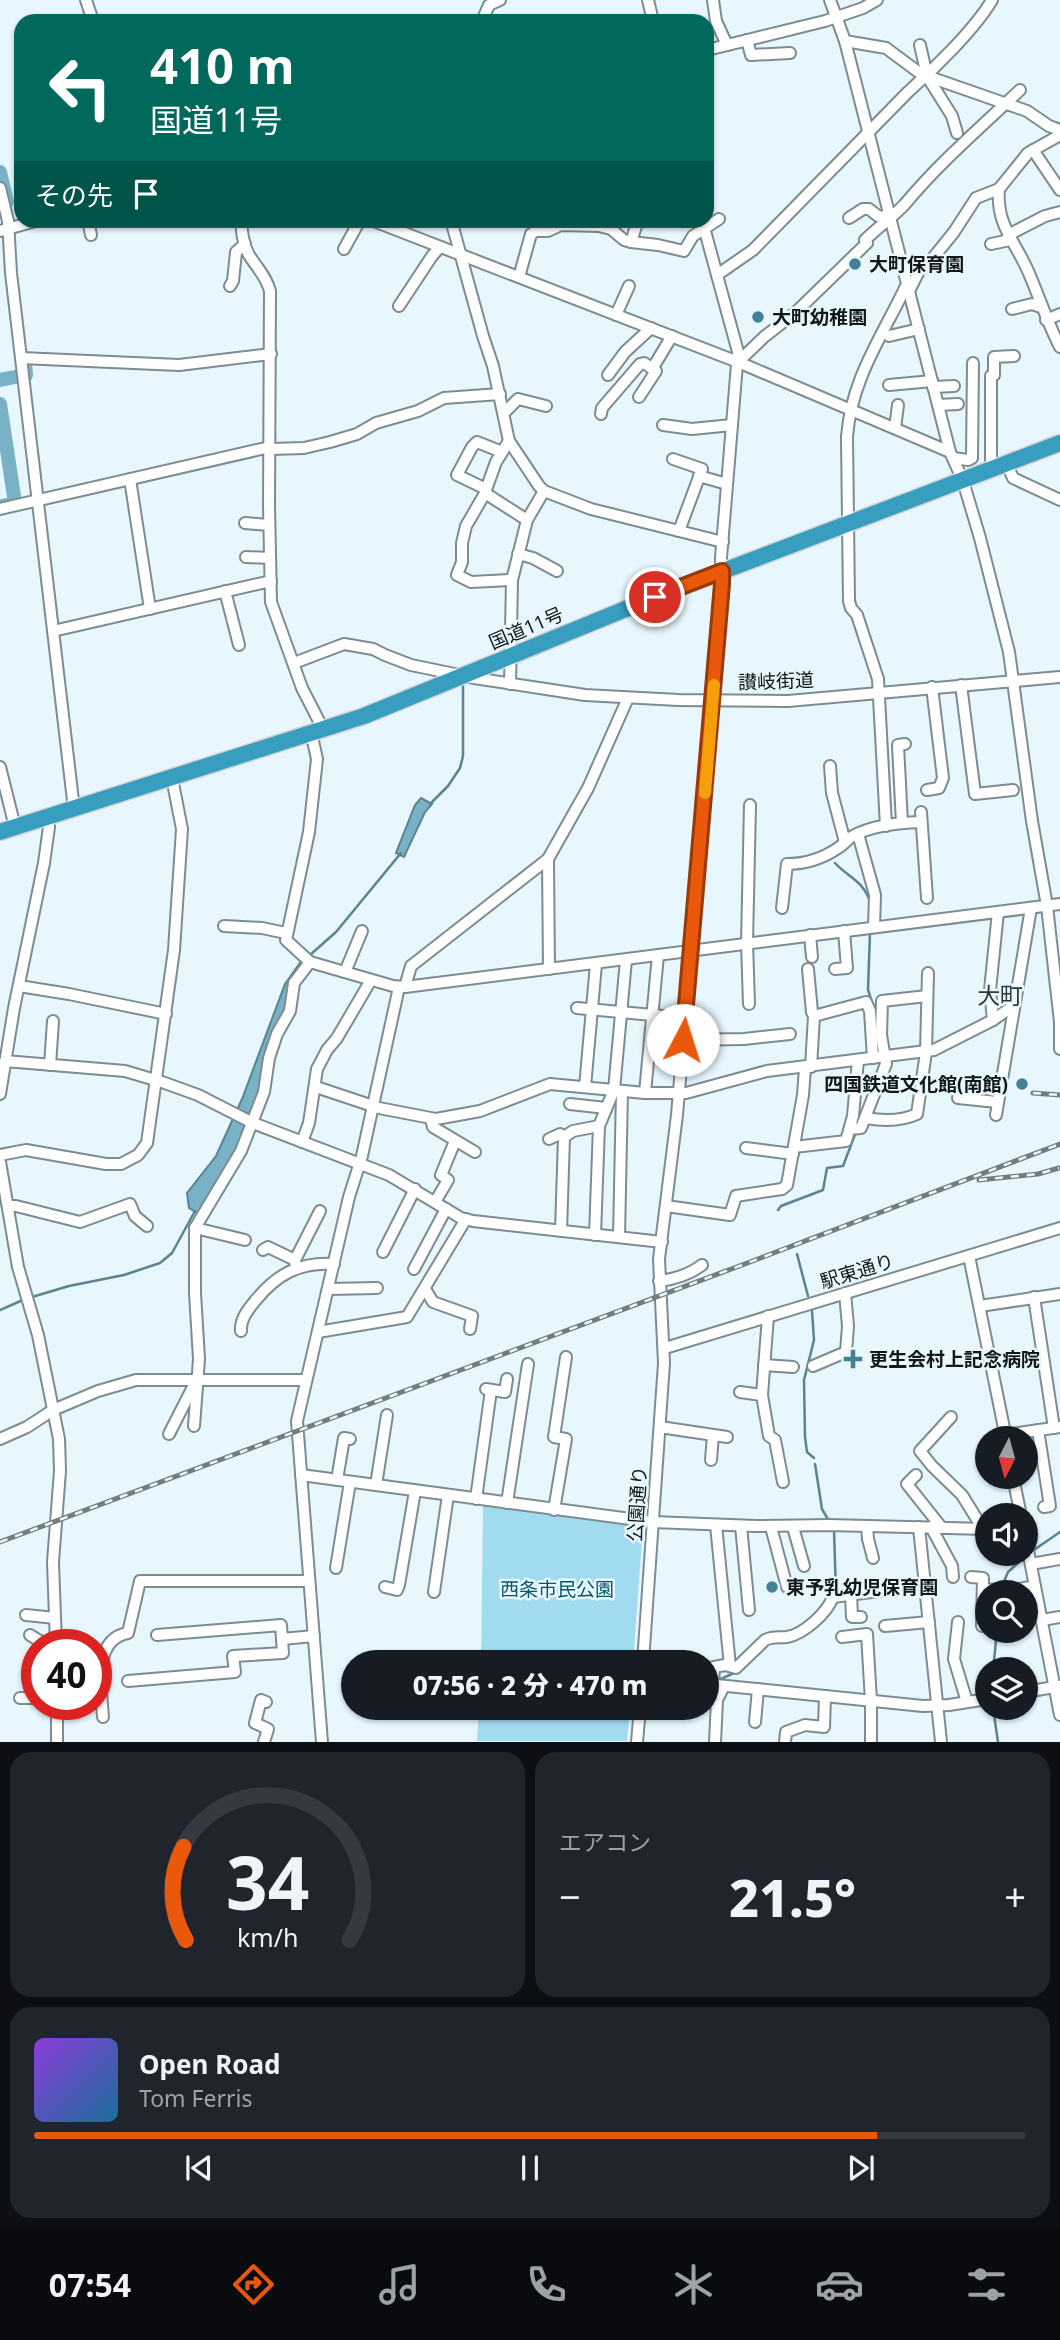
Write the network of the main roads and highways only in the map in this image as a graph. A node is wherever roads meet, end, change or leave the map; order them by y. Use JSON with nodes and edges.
{"nodes":[{"id":1,"x":1060,"y":443,"type":"edge"},
{"id":2,"x":8,"y":829,"type":"edge"}],
"edges":[{"from":1,"to":2,"type":"highway","name":"国道11号"}]}
